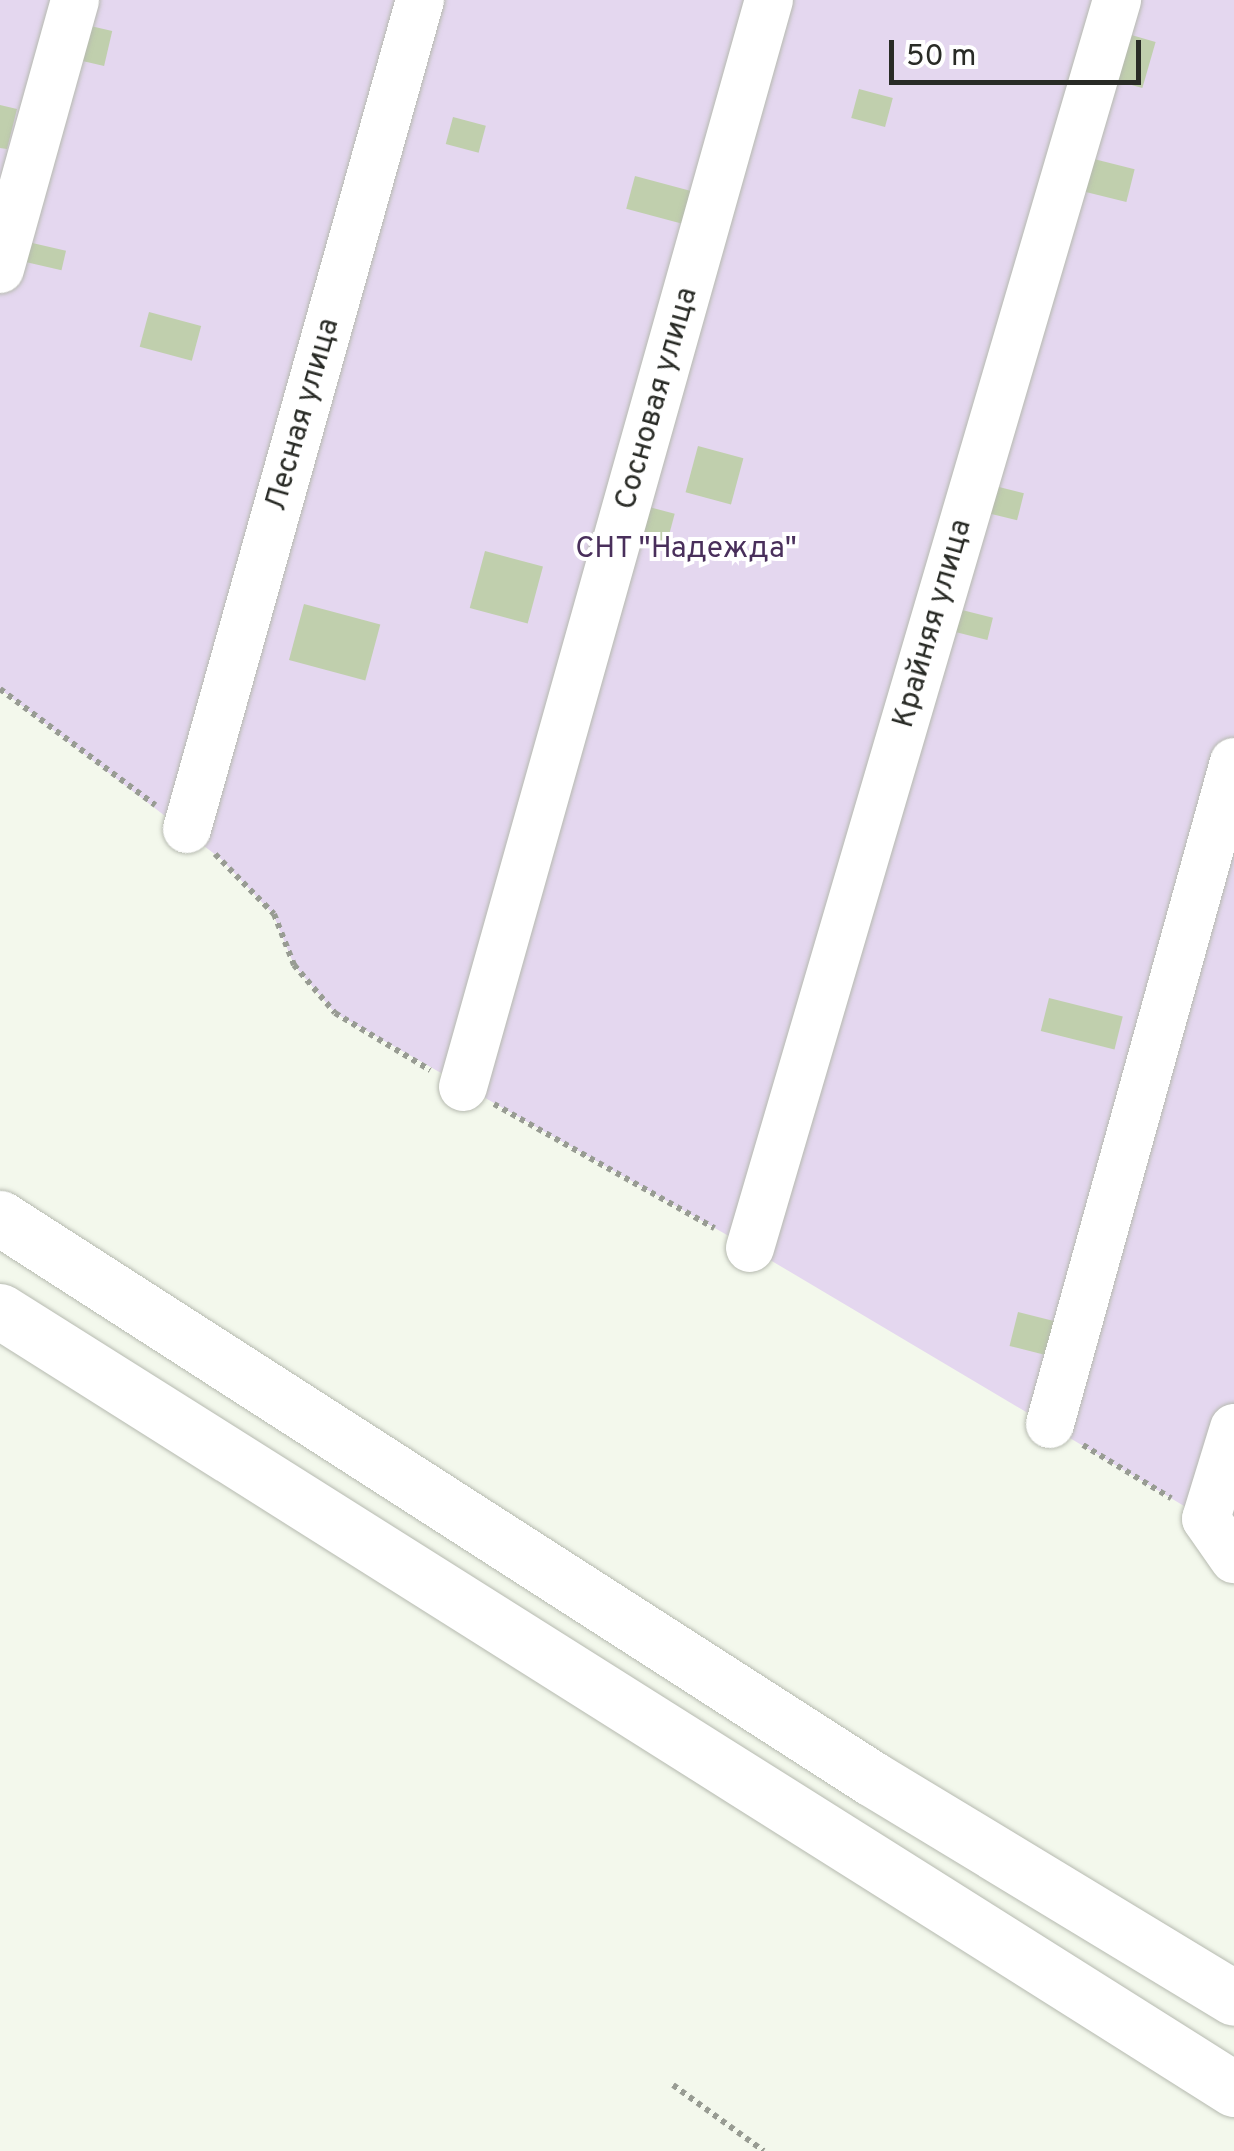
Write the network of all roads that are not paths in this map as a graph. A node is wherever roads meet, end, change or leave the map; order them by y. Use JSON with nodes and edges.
{"nodes":[{"id":1,"x":75,"y":0,"type":"edge"},
{"id":2,"x":420,"y":0,"type":"edge"},
{"id":3,"x":769,"y":0,"type":"edge"},
{"id":4,"x":1117,"y":0,"type":"edge"},
{"id":5,"x":0,"y":269,"type":"edge"},
{"id":6,"x":1234,"y":762,"type":"edge"},
{"id":7,"x":187,"y":829,"type":"road end"},
{"id":8,"x":463,"y":1087,"type":"road end"},
{"id":9,"x":0,"y":1218,"type":"edge"},
{"id":10,"x":750,"y":1248,"type":"road end"},
{"id":11,"x":0,"y":1311,"type":"edge"},
{"id":12,"x":1050,"y":1424,"type":"road end"},
{"id":13,"x":1234,"y":1428,"type":"edge"},
{"id":14,"x":1234,"y":1559,"type":"edge"},
{"id":15,"x":1234,"y":1998,"type":"edge"},
{"id":16,"x":1234,"y":2089,"type":"edge"}],
"edges":[{"from":1,"to":5,"type":"street"},
{"from":2,"to":7,"type":"street","name":"Лесная улица"},
{"from":3,"to":8,"type":"street","name":"Сосновая улица"},
{"from":4,"to":10,"type":"street","name":"Крайняя улица"},
{"from":6,"to":12,"type":"street"},
{"from":9,"to":15,"type":"main road"},
{"from":11,"to":16,"type":"main road"},
{"from":13,"to":14,"type":"street"}]}
